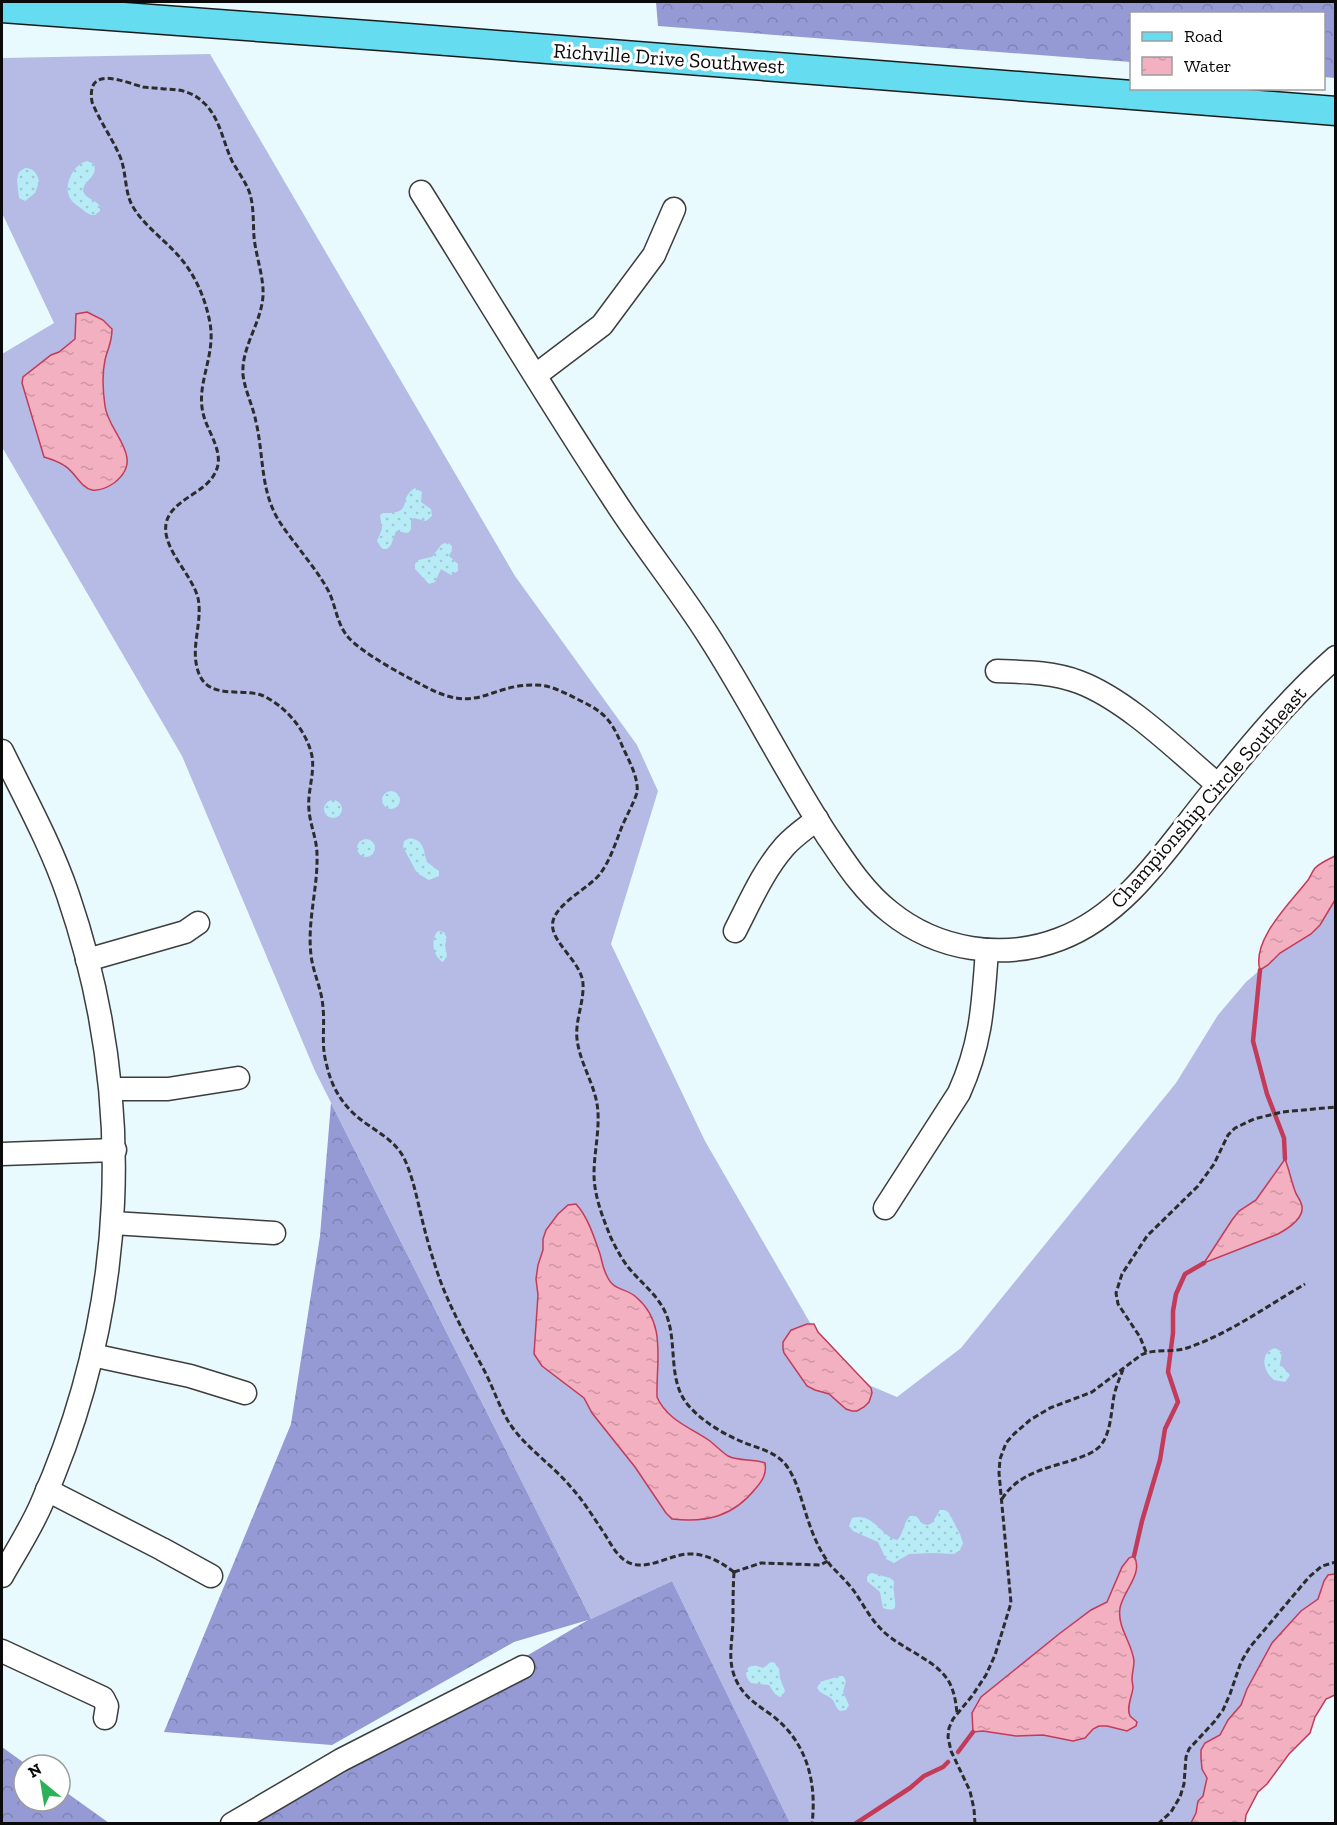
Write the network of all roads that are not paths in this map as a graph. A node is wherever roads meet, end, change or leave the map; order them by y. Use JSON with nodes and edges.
{"nodes":[{"id":1,"x":2,"y":8,"type":"edge"},
{"id":2,"x":1335,"y":111,"type":"edge"},
{"id":3,"x":421,"y":192,"type":"dead end"},
{"id":4,"x":674,"y":209,"type":"dead end"},
{"id":5,"x":536,"y":375,"type":"junction"},
{"id":6,"x":1335,"y":657,"type":"edge"},
{"id":7,"x":997,"y":671,"type":"dead end"},
{"id":8,"x":2,"y":751,"type":"edge"},
{"id":9,"x":1218,"y":785,"type":"junction"},
{"id":10,"x":817,"y":819,"type":"junction"},
{"id":11,"x":198,"y":922,"type":"dead end"},
{"id":12,"x":735,"y":931,"type":"dead end"},
{"id":13,"x":987,"y":950,"type":"junction"},
{"id":14,"x":87,"y":960,"type":"junction"},
{"id":15,"x":238,"y":1078,"type":"dead end"},
{"id":16,"x":111,"y":1089,"type":"junction"},
{"id":17,"x":115,"y":1150,"type":"junction"},
{"id":18,"x":2,"y":1154,"type":"edge"},
{"id":19,"x":885,"y":1208,"type":"dead end"},
{"id":20,"x":112,"y":1223,"type":"junction"},
{"id":21,"x":274,"y":1233,"type":"dead end"},
{"id":22,"x":92,"y":1355,"type":"junction"},
{"id":23,"x":245,"y":1393,"type":"dead end"},
{"id":24,"x":47,"y":1491,"type":"junction"},
{"id":25,"x":2,"y":1576,"type":"edge"},
{"id":26,"x":211,"y":1576,"type":"dead end"},
{"id":27,"x":2,"y":1651,"type":"edge"},
{"id":28,"x":523,"y":1667,"type":"dead end"},
{"id":29,"x":105,"y":1718,"type":"dead end"},
{"id":30,"x":232,"y":1824,"type":"edge"}],
"edges":[{"from":1,"to":2,"type":"main road","name":"Richville Drive Southwest"},
{"from":3,"to":5,"type":"street","name":"Championship Circle Southeast"},
{"from":4,"to":5,"type":"street"},
{"from":5,"to":10,"type":"street","name":"Championship Circle Southeast"},
{"from":6,"to":9,"type":"street","name":"Championship Circle Southeast"},
{"from":7,"to":9,"type":"street"},
{"from":8,"to":14,"type":"street"},
{"from":9,"to":13,"type":"street","name":"Championship Circle Southeast"},
{"from":10,"to":12,"type":"street"},
{"from":10,"to":13,"type":"street","name":"Championship Circle Southeast"},
{"from":11,"to":14,"type":"street"},
{"from":13,"to":19,"type":"street"},
{"from":14,"to":16,"type":"street"},
{"from":15,"to":16,"type":"street"},
{"from":16,"to":17,"type":"street"},
{"from":17,"to":18,"type":"street"},
{"from":17,"to":20,"type":"street"},
{"from":20,"to":21,"type":"street"},
{"from":20,"to":22,"type":"street"},
{"from":22,"to":23,"type":"street"},
{"from":22,"to":24,"type":"street"},
{"from":24,"to":25,"type":"street"},
{"from":24,"to":26,"type":"street"},
{"from":27,"to":29,"type":"street"},
{"from":28,"to":30,"type":"street"}]}
